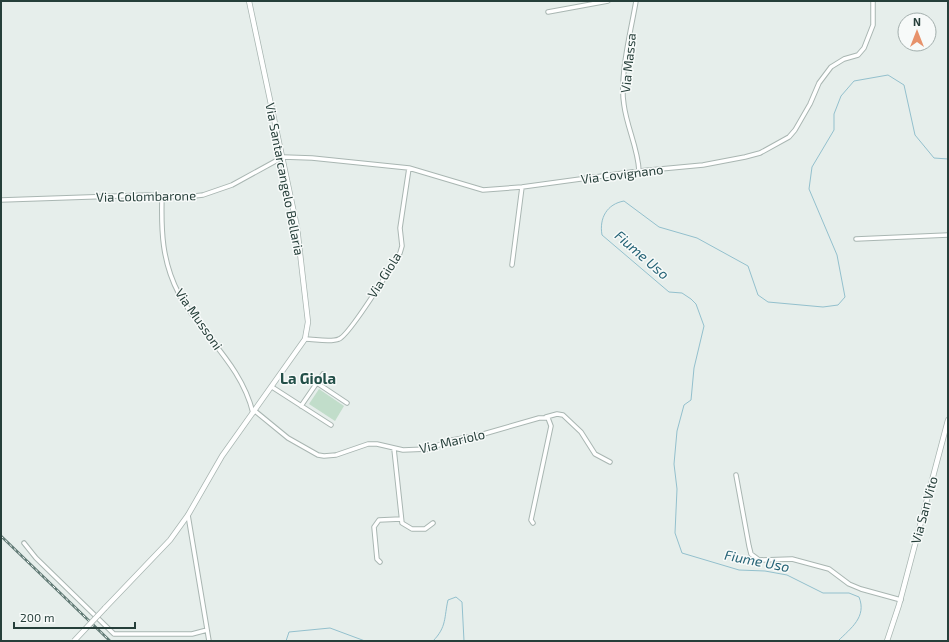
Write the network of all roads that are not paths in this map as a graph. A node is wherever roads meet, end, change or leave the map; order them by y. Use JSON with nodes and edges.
{"nodes":[{"id":1,"x":249,"y":1,"type":"edge"},
{"id":2,"x":608,"y":1,"type":"edge"},
{"id":3,"x":636,"y":1,"type":"edge"},
{"id":4,"x":874,"y":1,"type":"edge"},
{"id":5,"x":548,"y":12,"type":"dead end"},
{"id":6,"x":283,"y":157,"type":"junction"},
{"id":7,"x":409,"y":168,"type":"junction"},
{"id":8,"x":639,"y":171,"type":"junction"},
{"id":9,"x":522,"y":187,"type":"junction"},
{"id":10,"x":162,"y":196,"type":"junction"},
{"id":11,"x":1,"y":200,"type":"edge"},
{"id":12,"x":948,"y":235,"type":"edge"},
{"id":13,"x":856,"y":239,"type":"dead end"},
{"id":14,"x":512,"y":265,"type":"dead end"},
{"id":15,"x":305,"y":339,"type":"junction"},
{"id":16,"x":323,"y":374,"type":"dead end"},
{"id":17,"x":317,"y":383,"type":"junction"},
{"id":18,"x":272,"y":387,"type":"junction"},
{"id":19,"x":347,"y":402,"type":"dead end"},
{"id":20,"x":301,"y":406,"type":"junction"},
{"id":21,"x":254,"y":412,"type":"junction"},
{"id":22,"x":545,"y":417,"type":"junction"},
{"id":23,"x":948,"y":420,"type":"edge"},
{"id":24,"x":331,"y":426,"type":"dead end"},
{"id":25,"x":394,"y":449,"type":"junction"},
{"id":26,"x":610,"y":462,"type":"dead end"},
{"id":27,"x":736,"y":475,"type":"dead end"},
{"id":28,"x":188,"y":515,"type":"junction"},
{"id":29,"x":401,"y":519,"type":"junction"},
{"id":30,"x":433,"y":523,"type":"dead end"},
{"id":31,"x":533,"y":523,"type":"dead end"},
{"id":32,"x":24,"y":543,"type":"dead end"},
{"id":33,"x":380,"y":562,"type":"dead end"},
{"id":34,"x":900,"y":600,"type":"junction"},
{"id":35,"x":207,"y":630,"type":"junction"},
{"id":36,"x":73,"y":641,"type":"edge"},
{"id":37,"x":209,"y":641,"type":"edge"},
{"id":38,"x":887,"y":641,"type":"edge"}],
"edges":[{"from":1,"to":6,"type":"street","name":"Via Santarcangelo Bellaria"},
{"from":2,"to":5,"type":"street"},
{"from":3,"to":8,"type":"street","name":"Via Massa"},
{"from":4,"to":8,"type":"street","name":"Via Covignano"},
{"from":6,"to":7,"type":"street","name":"Via Covignano"},
{"from":6,"to":10,"type":"street","name":"Via Colombarone"},
{"from":6,"to":15,"type":"street","name":"Via Santarcangelo Bellaria"},
{"from":7,"to":9,"type":"street","name":"Via Covignano"},
{"from":7,"to":15,"type":"street","name":"Via Giola"},
{"from":8,"to":9,"type":"street","name":"Via Covignano"},
{"from":9,"to":14,"type":"street"},
{"from":10,"to":11,"type":"street","name":"Via Colombarone"},
{"from":10,"to":21,"type":"street","name":"Via Mussoni"},
{"from":12,"to":13,"type":"street"},
{"from":15,"to":18,"type":"street","name":"Via Santarcangelo Bellaria"},
{"from":16,"to":17,"type":"street"},
{"from":17,"to":19,"type":"street"},
{"from":17,"to":20,"type":"street"},
{"from":18,"to":20,"type":"street"},
{"from":18,"to":21,"type":"street","name":"Via Santarcangelo Bellaria"},
{"from":20,"to":24,"type":"street"},
{"from":21,"to":25,"type":"street","name":"Via Mariolo"},
{"from":21,"to":28,"type":"street","name":"Via Santarcangelo Bellaria"},
{"from":22,"to":25,"type":"street","name":"Via Mariolo"},
{"from":22,"to":26,"type":"street","name":"Via Mariolo"},
{"from":22,"to":31,"type":"street"},
{"from":23,"to":34,"type":"street","name":"Via San Vito"},
{"from":25,"to":29,"type":"street"},
{"from":27,"to":34,"type":"street"},
{"from":28,"to":35,"type":"street"},
{"from":28,"to":36,"type":"street","name":"Via Santarcangelo Bellaria","bridge":true},
{"from":29,"to":30,"type":"street"},
{"from":29,"to":33,"type":"street"},
{"from":32,"to":35,"type":"street"},
{"from":34,"to":38,"type":"street","name":"Via San Vito"},
{"from":35,"to":37,"type":"street"}]}
